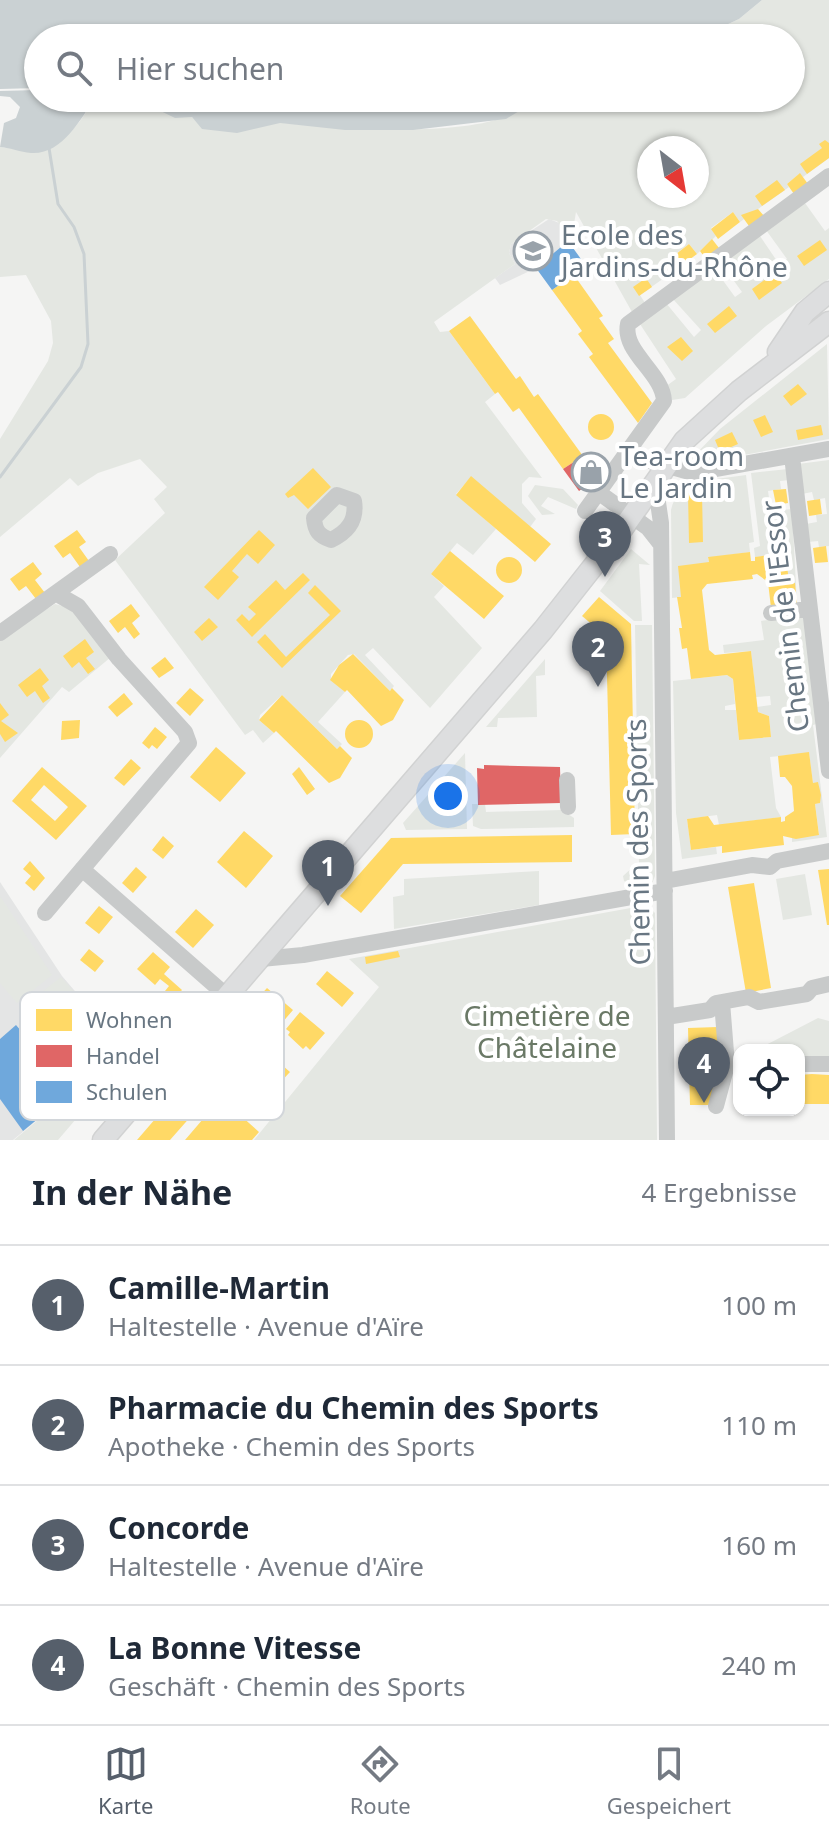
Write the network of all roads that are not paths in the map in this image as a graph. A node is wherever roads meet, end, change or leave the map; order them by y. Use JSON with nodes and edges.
{"nodes":[{"id":1,"x":829,"y":176,"type":"edge"},
{"id":2,"x":829,"y":292,"type":"edge"},
{"id":3,"x":827,"y":328,"type":"edge"},
{"id":4,"x":757,"y":376,"type":"junction"},
{"id":5,"x":629,"y":449,"type":"junction"},
{"id":6,"x":829,"y":449,"type":"edge"},
{"id":7,"x":792,"y":456,"type":"junction"},
{"id":8,"x":660,"y":474,"type":"junction"},
{"id":9,"x":598,"y":492,"type":"junction"},
{"id":10,"x":585,"y":511,"type":"dead end"},
{"id":11,"x":632,"y":516,"type":"junction"},
{"id":12,"x":659,"y":542,"type":"junction"},
{"id":13,"x":110,"y":554,"type":"dead end"},
{"id":14,"x":57,"y":594,"type":"junction"},
{"id":15,"x":810,"y":609,"type":"junction"},
{"id":16,"x":771,"y":613,"type":"dead end"},
{"id":17,"x":0,"y":633,"type":"edge"},
{"id":18,"x":829,"y":771,"type":"edge"},
{"id":19,"x":567,"y":780,"type":"dead end"},
{"id":20,"x":568,"y":807,"type":"dead end"},
{"id":21,"x":829,"y":851,"type":"edge"},
{"id":22,"x":82,"y":869,"type":"junction"},
{"id":23,"x":665,"y":886,"type":"junction"},
{"id":24,"x":45,"y":913,"type":"dead end"},
{"id":25,"x":261,"y":959,"type":"junction"},
{"id":26,"x":829,"y":984,"type":"edge"},
{"id":27,"x":222,"y":992,"type":"edge"},
{"id":28,"x":232,"y":992,"type":"edge"},
{"id":29,"x":722,"y":1002,"type":"junction"},
{"id":30,"x":666,"y":1017,"type":"junction"},
{"id":31,"x":805,"y":1064,"type":"edge"},
{"id":32,"x":829,"y":1064,"type":"edge"},
{"id":33,"x":733,"y":1065,"type":"edge"},
{"id":34,"x":716,"y":1106,"type":"dead end"},
{"id":35,"x":120,"y":1120,"type":"edge"},
{"id":36,"x":103,"y":1140,"type":"edge"},
{"id":37,"x":667,"y":1140,"type":"edge"}],
"edges":[{"from":1,"to":5,"type":"street"},
{"from":2,"to":4,"type":"main road"},
{"from":3,"to":4,"type":"main road"},
{"from":4,"to":8,"type":"main road"},
{"from":5,"to":8,"type":"street"},
{"from":5,"to":9,"type":"street"},
{"from":6,"to":7,"type":"street"},
{"from":7,"to":8,"type":"street"},
{"from":7,"to":15,"type":"street","name":"Chemin de l'Essor"},
{"from":8,"to":11,"type":"main road"},
{"from":8,"to":12,"type":"street","name":"Chemin des Sports"},
{"from":9,"to":10,"type":"street"},
{"from":9,"to":11,"type":"street"},
{"from":11,"to":12,"type":"street"},
{"from":11,"to":25,"type":"main road"},
{"from":12,"to":23,"type":"street","name":"Chemin des Sports"},
{"from":13,"to":14,"type":"street"},
{"from":14,"to":17,"type":"street"},
{"from":14,"to":22,"type":"street"},
{"from":15,"to":16,"type":"street"},
{"from":15,"to":18,"type":"street","name":"Chemin de l'Essor"},
{"from":19,"to":20,"type":"street"},
{"from":21,"to":23,"type":"street"},
{"from":22,"to":24,"type":"street"},
{"from":22,"to":27,"type":"street"},
{"from":23,"to":25,"type":"street"},
{"from":23,"to":30,"type":"street","name":"Chemin des Sports"},
{"from":25,"to":28,"type":"main road"},
{"from":26,"to":29,"type":"street"},
{"from":29,"to":30,"type":"street"},
{"from":29,"to":33,"type":"street"},
{"from":30,"to":37,"type":"street","name":"Chemin des Sports"},
{"from":31,"to":32,"type":"street"},
{"from":33,"to":34,"type":"street"},
{"from":35,"to":36,"type":"main road"}]}
